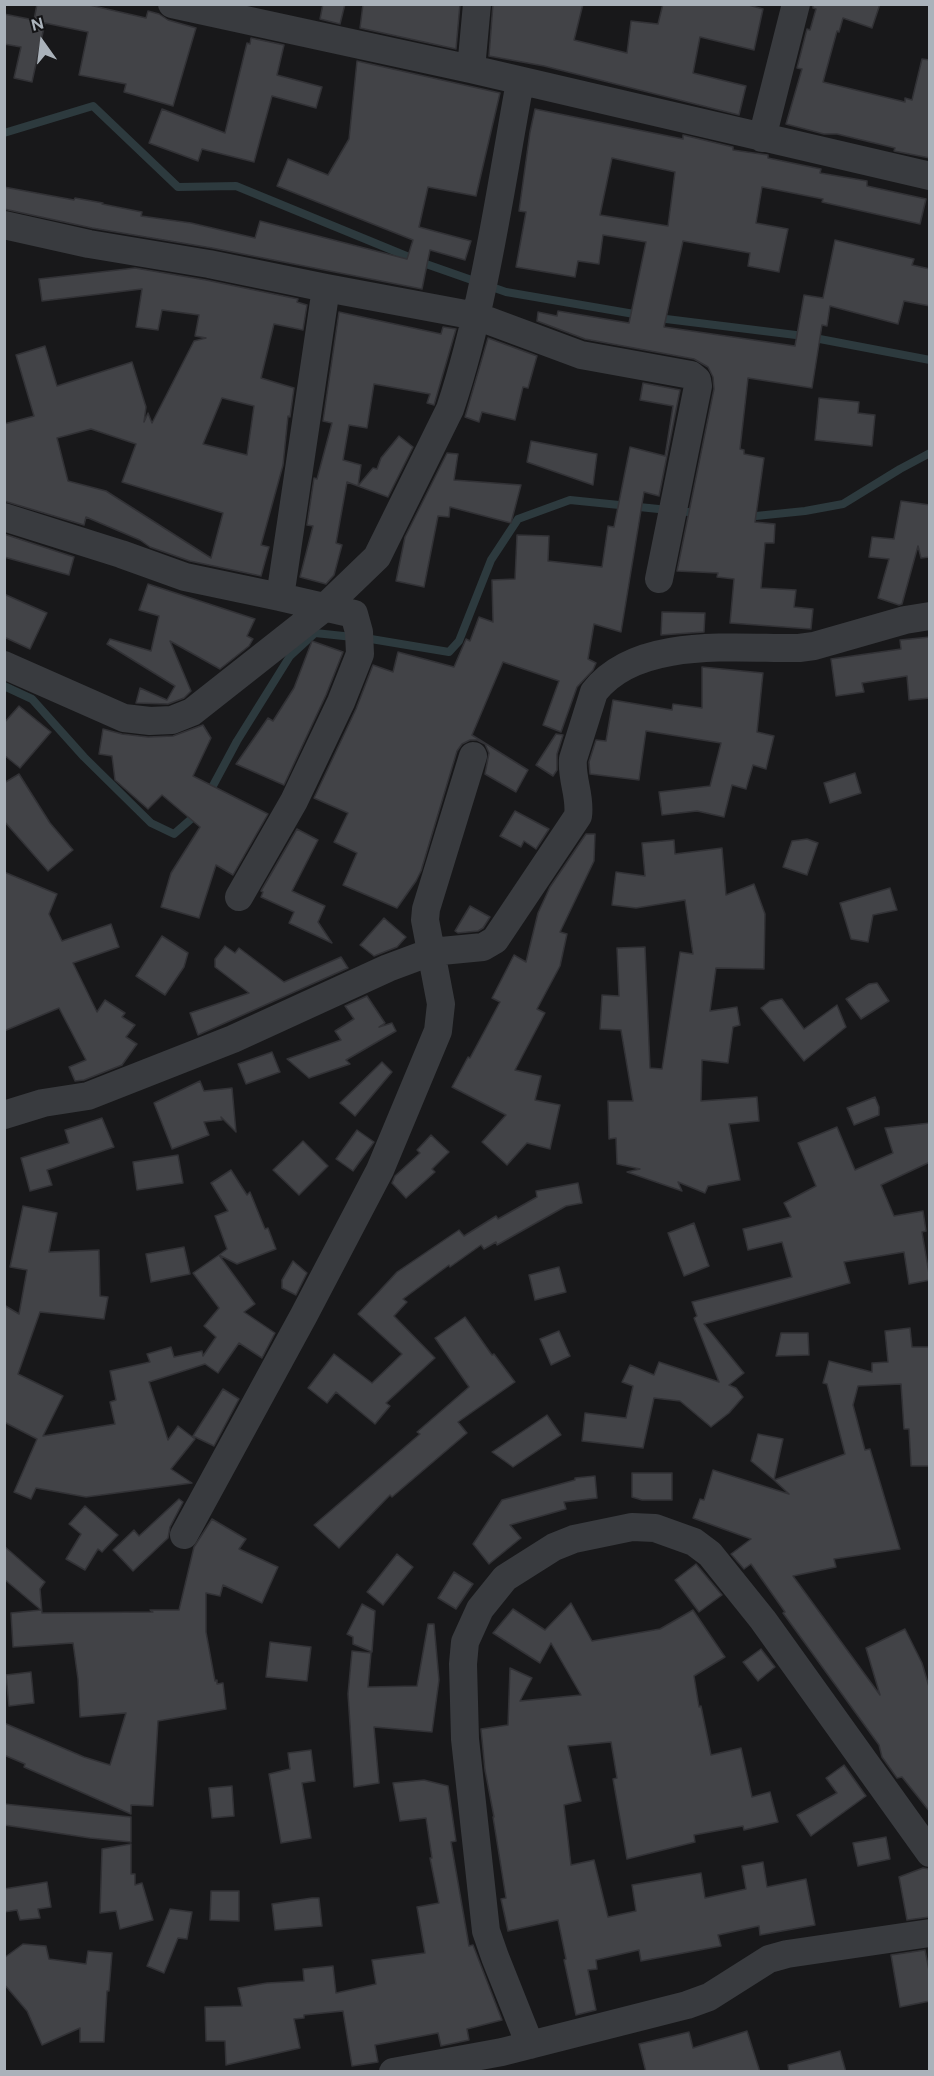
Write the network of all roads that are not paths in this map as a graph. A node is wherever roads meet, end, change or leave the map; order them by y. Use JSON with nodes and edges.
{"nodes":[{"id":1,"x":172,"y":4,"type":"edge"},
{"id":2,"x":477,"y":4,"type":"edge"},
{"id":3,"x":796,"y":4,"type":"edge"},
{"id":4,"x":471,"y":69,"type":"junction"},
{"id":5,"x":520,"y":82,"type":"junction"},
{"id":6,"x":762,"y":138,"type":"junction"},
{"id":7,"x":930,"y":176,"type":"edge"},
{"id":8,"x":4,"y":225,"type":"edge"},
{"id":9,"x":326,"y":288,"type":"junction"},
{"id":10,"x":477,"y":308,"type":"junction"},
{"id":11,"x":4,"y":518,"type":"edge"},
{"id":12,"x":658,"y":579,"type":"dead end"},
{"id":13,"x":280,"y":597,"type":"junction"},
{"id":14,"x":324,"y":608,"type":"junction"},
{"id":15,"x":930,"y":616,"type":"edge"},
{"id":16,"x":4,"y":665,"type":"edge"},
{"id":17,"x":473,"y":756,"type":"dead end"},
{"id":18,"x":239,"y":897,"type":"dead end"},
{"id":19,"x":431,"y":952,"type":"junction"},
{"id":20,"x":4,"y":1115,"type":"edge"},
{"id":21,"x":184,"y":1535,"type":"dead end"},
{"id":22,"x":930,"y":1853,"type":"edge"},
{"id":23,"x":930,"y":1933,"type":"edge"},
{"id":24,"x":531,"y":2045,"type":"junction"},
{"id":25,"x":393,"y":2072,"type":"edge"}],
"edges":[{"from":1,"to":4,"type":"street"},
{"from":2,"to":4,"type":"street"},
{"from":3,"to":6,"type":"street"},
{"from":4,"to":5,"type":"street"},
{"from":5,"to":6,"type":"street"},
{"from":5,"to":10,"type":"street"},
{"from":6,"to":7,"type":"street"},
{"from":8,"to":9,"type":"street"},
{"from":9,"to":10,"type":"street"},
{"from":9,"to":13,"type":"street"},
{"from":10,"to":12,"type":"street"},
{"from":10,"to":14,"type":"street"},
{"from":11,"to":13,"type":"street"},
{"from":13,"to":14,"type":"street"},
{"from":14,"to":16,"type":"street"},
{"from":14,"to":18,"type":"street"},
{"from":15,"to":19,"type":"street"},
{"from":17,"to":19,"type":"street"},
{"from":19,"to":20,"type":"street"},
{"from":19,"to":21,"type":"street"},
{"from":22,"to":24,"type":"street"},
{"from":23,"to":24,"type":"street"},
{"from":24,"to":25,"type":"street"}]}
